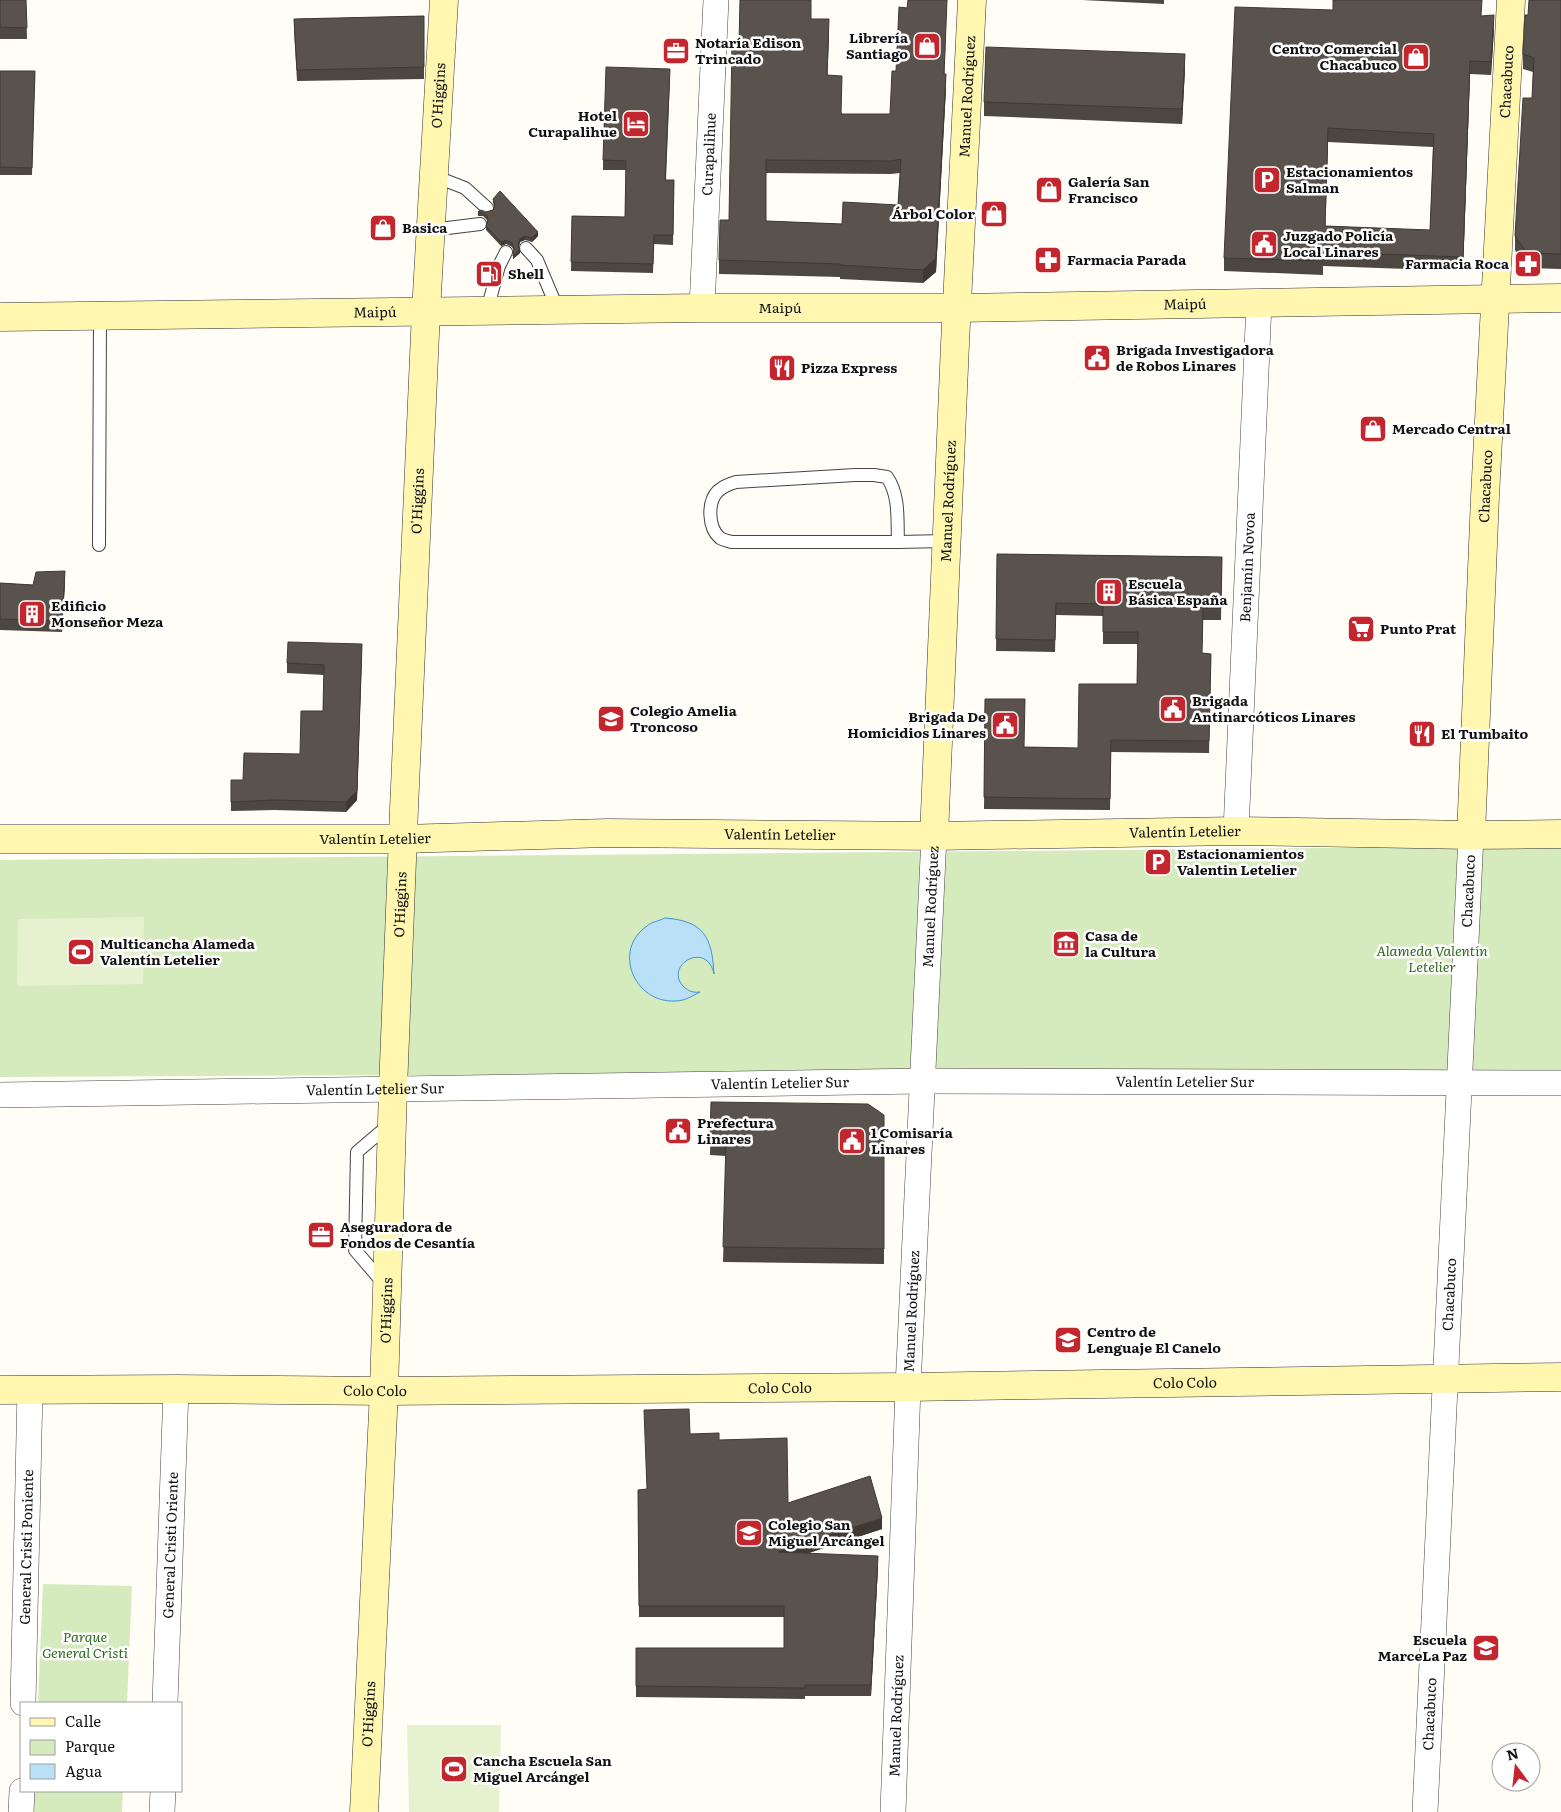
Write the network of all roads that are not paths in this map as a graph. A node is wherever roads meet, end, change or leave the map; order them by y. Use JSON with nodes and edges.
{"nodes":[{"id":1,"x":444,"y":0,"type":"edge"},
{"id":2,"x":716,"y":0,"type":"edge"},
{"id":3,"x":972,"y":0,"type":"edge"},
{"id":4,"x":1511,"y":0,"type":"edge"},
{"id":5,"x":434,"y":176,"type":"junction"},
{"id":6,"x":487,"y":208,"type":"dead end"},
{"id":7,"x":480,"y":224,"type":"dead end"},
{"id":8,"x":431,"y":230,"type":"junction"},
{"id":9,"x":526,"y":248,"type":"dead end"},
{"id":10,"x":506,"y":252,"type":"dead end"},
{"id":11,"x":1561,"y":298,"type":"edge"},
{"id":12,"x":1496,"y":300,"type":"junction"},
{"id":13,"x":1259,"y":303,"type":"junction"},
{"id":14,"x":702,"y":308,"type":"junction"},
{"id":15,"x":957,"y":308,"type":"junction"},
{"id":16,"x":487,"y":310,"type":"junction"},
{"id":17,"x":558,"y":310,"type":"junction"},
{"id":18,"x":426,"y":311,"type":"junction"},
{"id":19,"x":100,"y":316,"type":"junction"},
{"id":20,"x":0,"y":317,"type":"edge"},
{"id":21,"x":946,"y":541,"type":"junction"},
{"id":22,"x":898,"y":542,"type":"junction"},
{"id":23,"x":98,"y":546,"type":"dead end"},
{"id":24,"x":1236,"y":831,"type":"junction"},
{"id":25,"x":1561,"y":834,"type":"edge"},
{"id":26,"x":1470,"y":835,"type":"junction"},
{"id":27,"x":934,"y":836,"type":"junction"},
{"id":28,"x":0,"y":839,"type":"edge"},
{"id":29,"x":403,"y":839,"type":"junction"},
{"id":30,"x":923,"y":1081,"type":"junction"},
{"id":31,"x":1458,"y":1083,"type":"junction"},
{"id":32,"x":1561,"y":1083,"type":"edge"},
{"id":33,"x":393,"y":1089,"type":"junction"},
{"id":34,"x":0,"y":1095,"type":"edge"},
{"id":35,"x":1561,"y":1377,"type":"edge"},
{"id":36,"x":1446,"y":1378,"type":"junction"},
{"id":37,"x":908,"y":1387,"type":"junction"},
{"id":38,"x":176,"y":1389,"type":"junction"},
{"id":39,"x":0,"y":1390,"type":"edge"},
{"id":40,"x":30,"y":1390,"type":"junction"},
{"id":41,"x":384,"y":1391,"type":"junction"},
{"id":42,"x":23,"y":1702,"type":"edge"},
{"id":43,"x":165,"y":1702,"type":"edge"},
{"id":44,"x":22,"y":1792,"type":"edge"},
{"id":45,"x":162,"y":1792,"type":"edge"},
{"id":46,"x":21,"y":1812,"type":"edge"},
{"id":47,"x":162,"y":1812,"type":"edge"},
{"id":48,"x":364,"y":1812,"type":"edge"},
{"id":49,"x":893,"y":1812,"type":"edge"},
{"id":50,"x":1425,"y":1812,"type":"edge"}],
"edges":[{"from":1,"to":5,"type":"main road","name":"O'Higgins"},
{"from":2,"to":14,"type":"street","name":"Curapalihue"},
{"from":3,"to":15,"type":"main road","name":"Manuel Rodríguez"},
{"from":4,"to":12,"type":"main road","name":"Chacabuco"},
{"from":5,"to":6,"type":"lane"},
{"from":5,"to":8,"type":"main road","name":"O'Higgins"},
{"from":7,"to":8,"type":"lane"},
{"from":8,"to":18,"type":"main road","name":"O'Higgins"},
{"from":9,"to":17,"type":"lane"},
{"from":10,"to":16,"type":"lane"},
{"from":11,"to":12,"type":"main road","name":"Maipú"},
{"from":12,"to":13,"type":"main road","name":"Maipú"},
{"from":12,"to":26,"type":"main road","name":"Chacabuco"},
{"from":13,"to":15,"type":"main road","name":"Maipú"},
{"from":13,"to":24,"type":"street","name":"Benjamín Novoa"},
{"from":14,"to":15,"type":"main road","name":"Maipú"},
{"from":14,"to":17,"type":"main road","name":"Maipú"},
{"from":15,"to":21,"type":"main road","name":"Manuel Rodríguez"},
{"from":16,"to":17,"type":"main road","name":"Maipú"},
{"from":16,"to":18,"type":"main road","name":"Maipú"},
{"from":18,"to":19,"type":"main road","name":"Maipú"},
{"from":18,"to":29,"type":"main road","name":"O'Higgins"},
{"from":19,"to":20,"type":"main road","name":"Maipú"},
{"from":19,"to":23,"type":"lane"},
{"from":21,"to":22,"type":"lane"},
{"from":21,"to":27,"type":"main road","name":"Manuel Rodríguez"},
{"from":22,"to":22,"type":"lane"},
{"from":24,"to":26,"type":"main road","name":"Valentín Letelier"},
{"from":24,"to":27,"type":"main road","name":"Valentín Letelier"},
{"from":25,"to":26,"type":"main road","name":"Valentín Letelier"},
{"from":26,"to":31,"type":"street","name":"Chacabuco"},
{"from":27,"to":29,"type":"main road","name":"Valentín Letelier"},
{"from":27,"to":30,"type":"street","name":"Manuel Rodríguez"},
{"from":28,"to":29,"type":"main road","name":"Valentín Letelier"},
{"from":29,"to":33,"type":"main road","name":"O'Higgins"},
{"from":30,"to":31,"type":"street","name":"Valentín Letelier Sur"},
{"from":30,"to":33,"type":"street","name":"Valentín Letelier Sur"},
{"from":30,"to":37,"type":"street","name":"Manuel Rodríguez"},
{"from":31,"to":32,"type":"street","name":"Valentín Letelier Sur"},
{"from":31,"to":36,"type":"street","name":"Chacabuco"},
{"from":33,"to":34,"type":"street","name":"Valentín Letelier Sur"},
{"from":33,"to":41,"type":"main road","name":"O'Higgins"},
{"from":35,"to":36,"type":"main road","name":"Colo Colo"},
{"from":36,"to":37,"type":"main road","name":"Colo Colo"},
{"from":36,"to":50,"type":"street","name":"Chacabuco"},
{"from":37,"to":41,"type":"main road","name":"Colo Colo"},
{"from":37,"to":49,"type":"street","name":"Manuel Rodríguez"},
{"from":38,"to":40,"type":"main road","name":"Colo Colo"},
{"from":38,"to":41,"type":"main road","name":"Colo Colo"},
{"from":38,"to":43,"type":"street","name":"General Cristi Oriente"},
{"from":39,"to":40,"type":"main road","name":"Colo Colo"},
{"from":40,"to":42,"type":"street","name":"General Cristi Poniente"},
{"from":41,"to":48,"type":"main road","name":"O'Higgins"},
{"from":44,"to":46,"type":"street"},
{"from":45,"to":47,"type":"street"}]}
